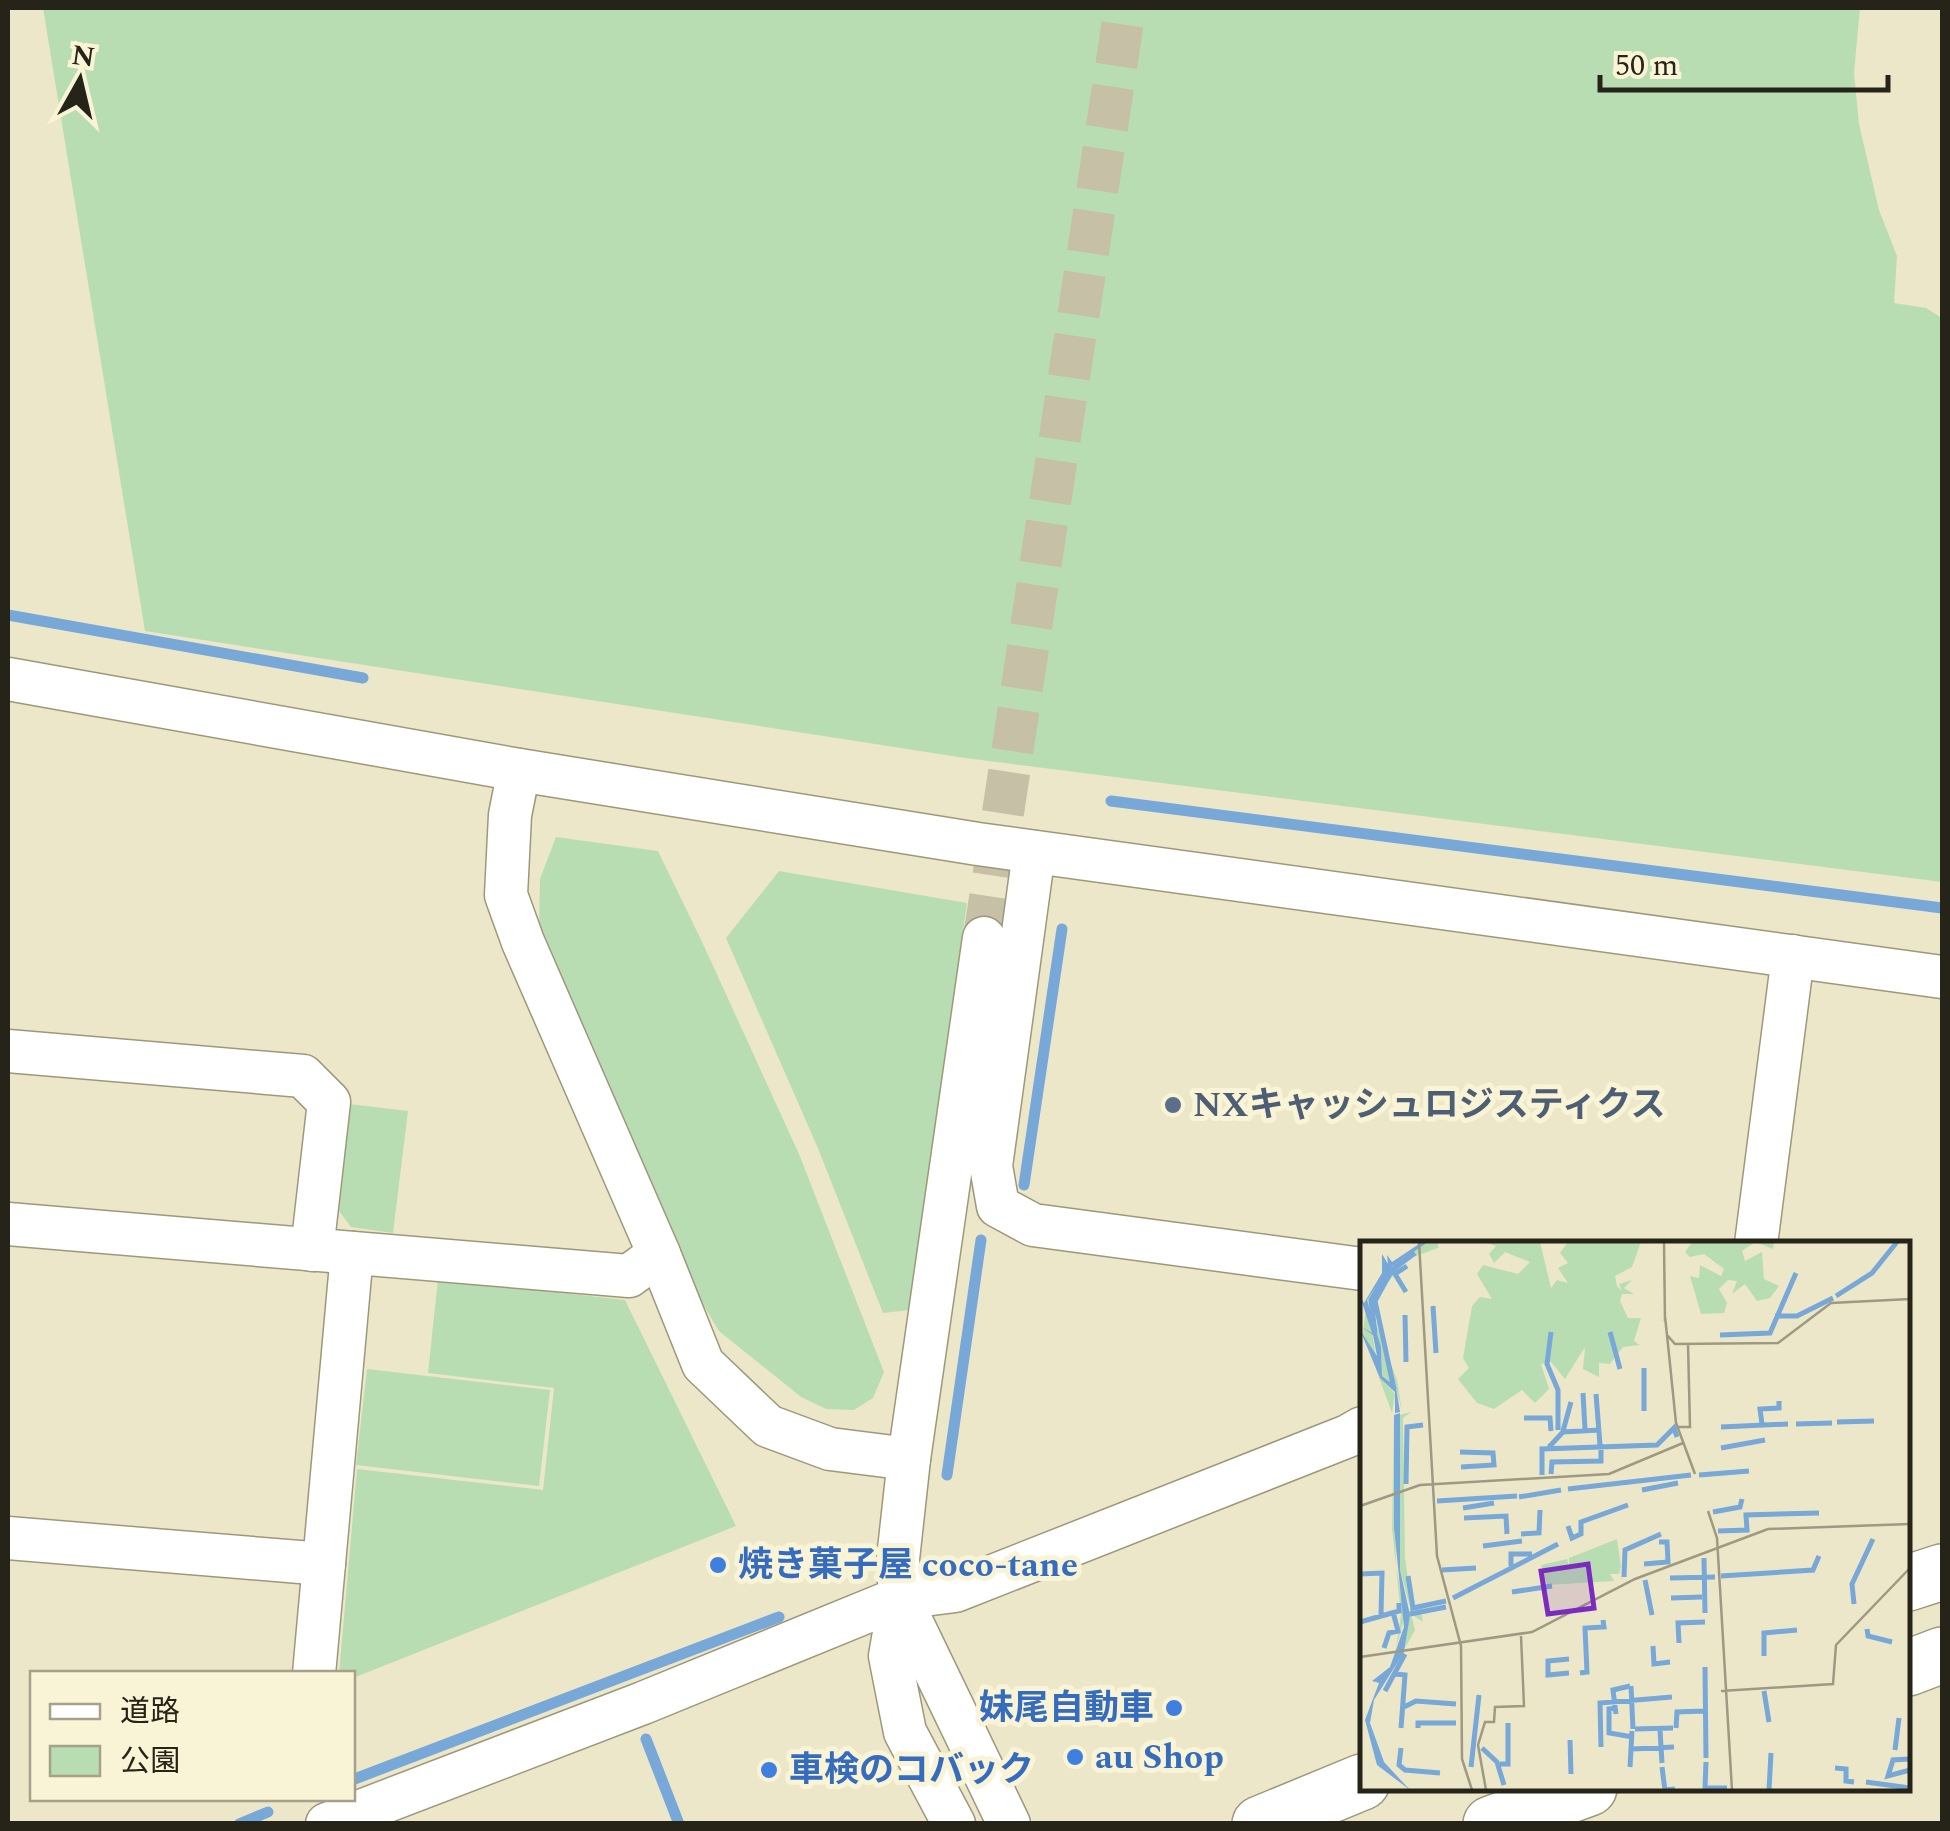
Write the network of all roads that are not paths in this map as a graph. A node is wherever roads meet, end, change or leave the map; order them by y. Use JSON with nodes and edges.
{"nodes":[{"id":1,"x":8,"y":679,"type":"edge"},
{"id":2,"x":519,"y":770,"type":"junction"},
{"id":3,"x":1034,"y":852,"type":"junction"},
{"id":4,"x":984,"y":938,"type":"tunnel mouth"},
{"id":5,"x":1793,"y":956,"type":"junction"},
{"id":6,"x":1942,"y":977,"type":"edge"},
{"id":7,"x":8,"y":1052,"type":"edge"},
{"id":8,"x":8,"y":1224,"type":"edge"},
{"id":9,"x":1756,"y":1241,"type":"edge"},
{"id":10,"x":332,"y":1251,"type":"junction"},
{"id":11,"x":659,"y":1254,"type":"junction"},
{"id":12,"x":1360,"y":1269,"type":"edge"},
{"id":13,"x":1360,"y":1429,"type":"edge"},
{"id":14,"x":909,"y":1459,"type":"junction"},
{"id":15,"x":8,"y":1538,"type":"edge"},
{"id":16,"x":324,"y":1564,"type":"junction"},
{"id":17,"x":1942,"y":1572,"type":"edge"},
{"id":18,"x":1910,"y":1582,"type":"edge"},
{"id":19,"x":900,"y":1598,"type":"junction"},
{"id":20,"x":1942,"y":1654,"type":"edge"},
{"id":21,"x":1910,"y":1667,"type":"edge"},
{"id":22,"x":314,"y":1671,"type":"edge"},
{"id":23,"x":1360,"y":1783,"type":"edge"},
{"id":24,"x":1581,"y":1791,"type":"edge"},
{"id":25,"x":327,"y":1824,"type":"edge"},
{"id":26,"x":954,"y":1824,"type":"edge"},
{"id":27,"x":1009,"y":1824,"type":"edge"},
{"id":28,"x":1260,"y":1824,"type":"edge"},
{"id":29,"x":1491,"y":1824,"type":"edge"}],
"edges":[{"from":1,"to":2,"type":"street"},
{"from":2,"to":3,"type":"street"},
{"from":2,"to":11,"type":"street"},
{"from":3,"to":5,"type":"street"},
{"from":3,"to":12,"type":"street"},
{"from":4,"to":14,"type":"street"},
{"from":5,"to":6,"type":"street"},
{"from":5,"to":9,"type":"street"},
{"from":7,"to":10,"type":"street"},
{"from":8,"to":10,"type":"street"},
{"from":10,"to":11,"type":"street"},
{"from":10,"to":16,"type":"street"},
{"from":11,"to":14,"type":"street"},
{"from":13,"to":19,"type":"street"},
{"from":14,"to":19,"type":"street"},
{"from":15,"to":16,"type":"street"},
{"from":16,"to":22,"type":"street"},
{"from":17,"to":18,"type":"main road"},
{"from":19,"to":25,"type":"street"},
{"from":19,"to":26,"type":"street"},
{"from":19,"to":27,"type":"street"},
{"from":20,"to":21,"type":"main road"},
{"from":23,"to":28,"type":"main road"},
{"from":24,"to":29,"type":"main road"}]}
